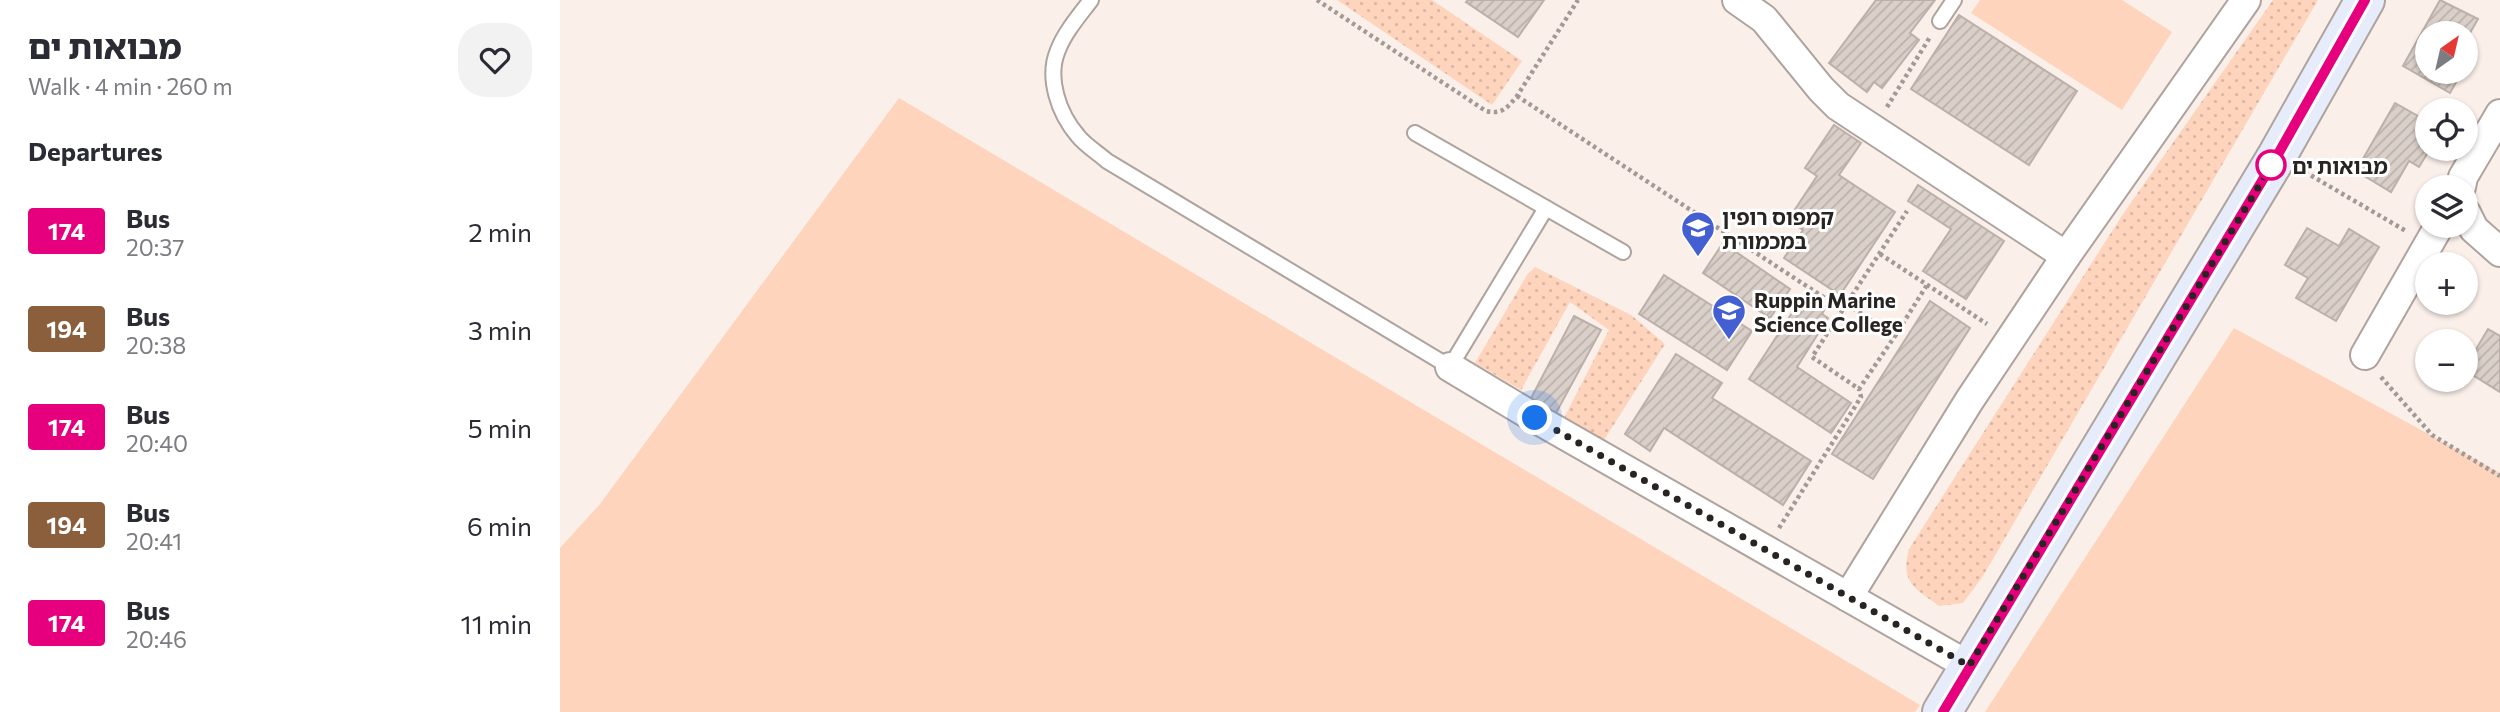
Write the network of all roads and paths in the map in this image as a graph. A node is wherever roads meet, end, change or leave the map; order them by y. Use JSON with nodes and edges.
{"nodes":[{"id":1,"x":1091,"y":0,"type":"edge"},
{"id":2,"x":1317,"y":0,"type":"edge"},
{"id":3,"x":1578,"y":0,"type":"edge"},
{"id":4,"x":1737,"y":0,"type":"edge"},
{"id":5,"x":1954,"y":0,"type":"edge"},
{"id":6,"x":2246,"y":0,"type":"edge"},
{"id":7,"x":2365,"y":0,"type":"edge"},
{"id":8,"x":1940,"y":21,"type":"joint"},
{"id":9,"x":1517,"y":96,"type":"junction"},
{"id":10,"x":2500,"y":114,"type":"edge"},
{"id":11,"x":1873,"y":129,"type":"junction"},
{"id":12,"x":1415,"y":133,"type":"dead end"},
{"id":13,"x":2277,"y":156,"type":"junction"},
{"id":14,"x":2464,"y":175,"type":"edge"},
{"id":15,"x":1546,"y":208,"type":"junction"},
{"id":16,"x":1907,"y":211,"type":"dead end"},
{"id":17,"x":2415,"y":225,"type":"edge"},
{"id":18,"x":2478,"y":233,"type":"edge"},
{"id":19,"x":2432,"y":238,"type":"edge"},
{"id":20,"x":1623,"y":252,"type":"dead end"},
{"id":21,"x":2500,"y":252,"type":"edge"},
{"id":22,"x":1880,"y":254,"type":"junction"},
{"id":23,"x":2066,"y":256,"type":"junction"},
{"id":24,"x":1927,"y":285,"type":"junction"},
{"id":25,"x":1847,"y":304,"type":"junction"},
{"id":26,"x":1843,"y":310,"type":"junction"},
{"id":27,"x":1895,"y":336,"type":"junction"},
{"id":28,"x":2010,"y":340,"type":"junction"},
{"id":29,"x":2365,"y":355,"type":"joint"},
{"id":30,"x":1450,"y":367,"type":"junction"},
{"id":31,"x":1859,"y":389,"type":"junction"},
{"id":32,"x":2500,"y":476,"type":"edge"},
{"id":33,"x":1765,"y":549,"type":"junction"},
{"id":34,"x":1848,"y":597,"type":"junction"},
{"id":35,"x":1969,"y":666,"type":"junction"},
{"id":36,"x":1942,"y":712,"type":"edge"}],
"edges":[{"from":1,"to":30,"type":"lane"},
{"from":2,"to":9,"type":"path"},
{"from":3,"to":9,"type":"path"},
{"from":4,"to":11,"type":"street"},
{"from":5,"to":8,"type":"lane"},
{"from":6,"to":23,"type":"street"},
{"from":7,"to":13,"type":"main road"},
{"from":8,"to":11,"type":"path"},
{"from":9,"to":26,"type":"path"},
{"from":10,"to":14,"type":"street"},
{"from":11,"to":23,"type":"street"},
{"from":12,"to":15,"type":"lane"},
{"from":13,"to":17,"type":"path"},
{"from":13,"to":35,"type":"main road"},
{"from":15,"to":20,"type":"lane"},
{"from":15,"to":30,"type":"lane"},
{"from":16,"to":22,"type":"path"},
{"from":18,"to":21,"type":"street"},
{"from":19,"to":29,"type":"street"},
{"from":22,"to":24,"type":"path"},
{"from":22,"to":25,"type":"path"},
{"from":23,"to":28,"type":"street"},
{"from":24,"to":27,"type":"path"},
{"from":24,"to":28,"type":"path"},
{"from":25,"to":26,"type":"path"},
{"from":25,"to":27,"type":"path"},
{"from":26,"to":31,"type":"path"},
{"from":27,"to":31,"type":"path"},
{"from":28,"to":34,"type":"street"},
{"from":29,"to":32,"type":"path"},
{"from":30,"to":33,"type":"street"},
{"from":31,"to":33,"type":"path"},
{"from":33,"to":34,"type":"street"},
{"from":34,"to":35,"type":"street"},
{"from":35,"to":36,"type":"main road"}]}
